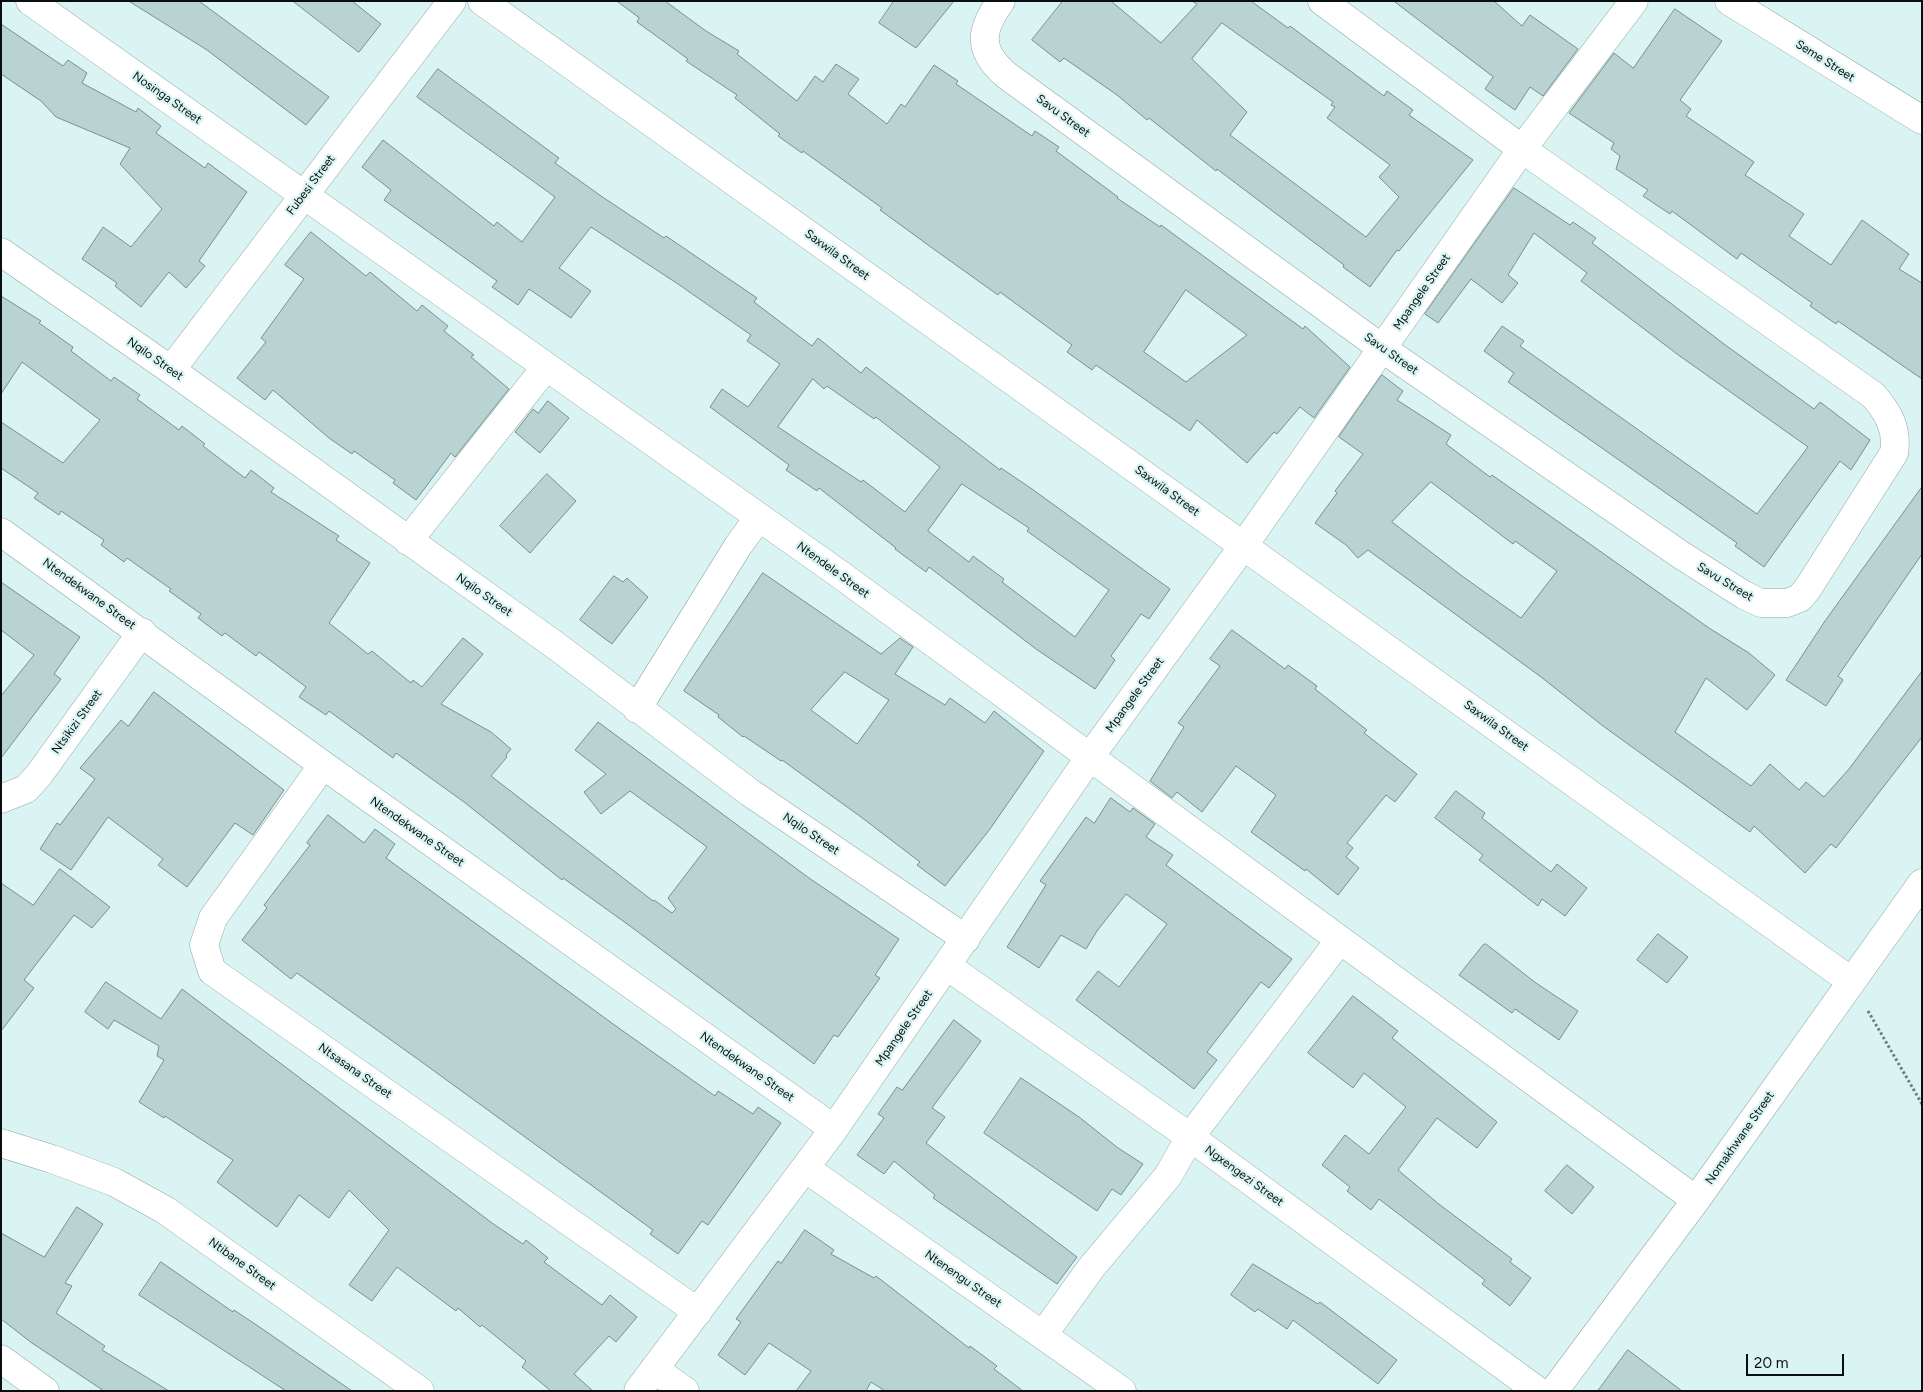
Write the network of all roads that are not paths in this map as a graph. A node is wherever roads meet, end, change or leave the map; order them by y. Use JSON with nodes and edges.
{"nodes":[{"id":1,"x":30,"y":1,"type":"edge"},
{"id":2,"x":452,"y":1,"type":"edge"},
{"id":3,"x":482,"y":1,"type":"edge"},
{"id":4,"x":1001,"y":1,"type":"edge"},
{"id":5,"x":1322,"y":1,"type":"edge"},
{"id":6,"x":1634,"y":1,"type":"edge"},
{"id":7,"x":1729,"y":1,"type":"edge"},
{"id":8,"x":1922,"y":120,"type":"edge"},
{"id":9,"x":1522,"y":149,"type":"junction"},
{"id":10,"x":304,"y":195,"type":"junction"},
{"id":11,"x":1,"y":252,"type":"edge"},
{"id":12,"x":1382,"y":349,"type":"junction"},
{"id":13,"x":546,"y":367,"type":"junction"},
{"id":14,"x":171,"y":370,"type":"junction"},
{"id":15,"x":759,"y":517,"type":"junction"},
{"id":16,"x":1,"y":532,"type":"edge"},
{"id":17,"x":408,"y":540,"type":"junction"},
{"id":18,"x":1244,"y":546,"type":"junction"},
{"id":19,"x":142,"y":632,"type":"junction"},
{"id":20,"x":637,"y":709,"type":"junction"},
{"id":21,"x":1089,"y":758,"type":"junction"},
{"id":22,"x":323,"y":765,"type":"junction"},
{"id":23,"x":1,"y":799,"type":"edge"},
{"id":24,"x":1922,"y":883,"type":"edge"},
{"id":25,"x":966,"y":939,"type":"junction"},
{"id":26,"x":1340,"y":941,"type":"junction"},
{"id":27,"x":947,"y":966,"type":"junction"},
{"id":28,"x":1851,"y":981,"type":"junction"},
{"id":29,"x":834,"y":1129,"type":"junction"},
{"id":30,"x":1190,"y":1137,"type":"junction"},
{"id":31,"x":1,"y":1143,"type":"edge"},
{"id":32,"x":805,"y":1168,"type":"junction"},
{"id":33,"x":1696,"y":1200,"type":"junction"},
{"id":34,"x":698,"y":1312,"type":"junction"},
{"id":35,"x":1043,"y":1335,"type":"junction"},
{"id":36,"x":1,"y":1359,"type":"edge"},
{"id":37,"x":654,"y":1369,"type":"junction"},
{"id":38,"x":44,"y":1391,"type":"edge"},
{"id":39,"x":420,"y":1391,"type":"edge"},
{"id":40,"x":638,"y":1391,"type":"edge"},
{"id":41,"x":685,"y":1391,"type":"edge"},
{"id":42,"x":1122,"y":1391,"type":"edge"},
{"id":43,"x":1538,"y":1391,"type":"edge"},
{"id":44,"x":1554,"y":1391,"type":"edge"}],
"edges":[{"from":1,"to":10,"type":"street","name":"Nosinga Street"},
{"from":2,"to":10,"type":"street","name":"Fubesi Street"},
{"from":3,"to":18,"type":"street","name":"Saxwila Street"},
{"from":4,"to":12,"type":"street","name":"Savu Street"},
{"from":5,"to":9,"type":"street","name":"Savu Street"},
{"from":6,"to":9,"type":"street","name":"Mpangele Street"},
{"from":7,"to":8,"type":"street","name":"Seme Street"},
{"from":9,"to":12,"type":"street","name":"Mpangele Street"},
{"from":9,"to":12,"type":"street","name":"Savu Street"},
{"from":10,"to":13,"type":"street","name":"Nosinga Street"},
{"from":10,"to":14,"type":"street","name":"Fubesi Street"},
{"from":11,"to":14,"type":"street","name":"Nqilo Street"},
{"from":12,"to":18,"type":"street","name":"Mpangele Street"},
{"from":13,"to":15,"type":"street","name":"Ntendele Street"},
{"from":13,"to":17,"type":"street"},
{"from":14,"to":17,"type":"street","name":"Nqilo Street"},
{"from":15,"to":20,"type":"street"},
{"from":15,"to":21,"type":"street","name":"Ntendele Street"},
{"from":16,"to":19,"type":"street","name":"Ntendekwane Street"},
{"from":17,"to":20,"type":"street","name":"Nqilo Street"},
{"from":18,"to":21,"type":"street","name":"Mpangele Street"},
{"from":18,"to":28,"type":"street","name":"Saxwila Street"},
{"from":19,"to":22,"type":"street","name":"Ntendekwane Street"},
{"from":19,"to":23,"type":"street","name":"Ntsikizi Street"},
{"from":20,"to":25,"type":"street","name":"Nqilo Street"},
{"from":21,"to":25,"type":"street","name":"Mpangele Street"},
{"from":21,"to":26,"type":"street","name":"Ntendele Street"},
{"from":22,"to":29,"type":"street","name":"Ntendekwane Street"},
{"from":22,"to":34,"type":"street","name":"Ntsasana Street"},
{"from":24,"to":28,"type":"street","name":"Nomakhwane Street"},
{"from":25,"to":27,"type":"street","name":"Mpangele Street"},
{"from":26,"to":30,"type":"street"},
{"from":26,"to":33,"type":"street","name":"Ntendele Street"},
{"from":27,"to":29,"type":"street","name":"Mpangele Street"},
{"from":27,"to":30,"type":"street","name":"Ngxengezi Street"},
{"from":28,"to":33,"type":"street","name":"Nomakhwane Street"},
{"from":29,"to":32,"type":"street","name":"Mpangele Street"},
{"from":30,"to":35,"type":"street"},
{"from":30,"to":43,"type":"street","name":"Ngxengezi Street"},
{"from":31,"to":39,"type":"street","name":"Ntibane Street"},
{"from":32,"to":34,"type":"street","name":"Mpangele Street"},
{"from":32,"to":35,"type":"street","name":"Ntenengu Street"},
{"from":33,"to":44,"type":"street","name":"Nomakhwane Street"},
{"from":34,"to":37,"type":"street","name":"Mpangele Street"},
{"from":35,"to":42,"type":"street","name":"Ntenengu Street"},
{"from":36,"to":38,"type":"street"},
{"from":37,"to":40,"type":"street","name":"Mpangele Street"},
{"from":37,"to":41,"type":"street"}]}
